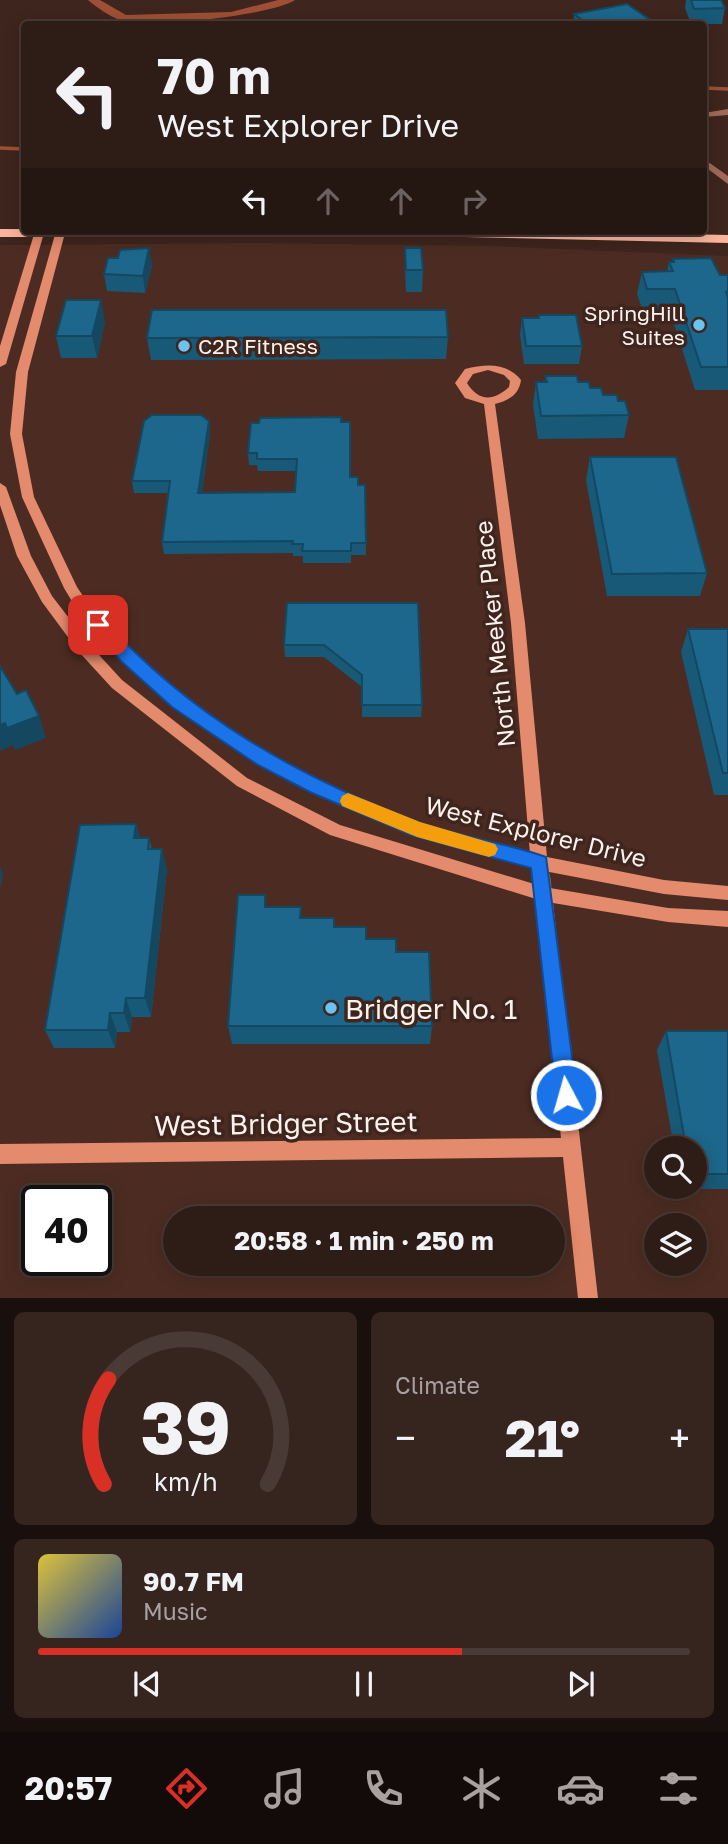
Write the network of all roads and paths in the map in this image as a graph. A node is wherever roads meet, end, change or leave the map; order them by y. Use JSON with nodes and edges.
{"nodes":[{"id":1,"x":728,"y":112,"type":"edge"},
{"id":2,"x":707,"y":116,"type":"edge"},
{"id":3,"x":707,"y":164,"type":"edge"},
{"id":4,"x":728,"y":181,"type":"edge"},
{"id":5,"x":728,"y":231,"type":"edge"},
{"id":6,"x":0,"y":233,"type":"edge"},
{"id":7,"x":21,"y":233,"type":"edge"},
{"id":8,"x":38,"y":235,"type":"edge"},
{"id":9,"x":59,"y":235,"type":"edge"},
{"id":10,"x":596,"y":235,"type":"edge"},
{"id":11,"x":707,"y":239,"type":"junction"},
{"id":12,"x":728,"y":239,"type":"edge"},
{"id":13,"x":0,"y":364,"type":"edge"},
{"id":14,"x":0,"y":372,"type":"edge"},
{"id":15,"x":22,"y":372,"type":"junction"},
{"id":16,"x":489,"y":401,"type":"dead end"},
{"id":17,"x":0,"y":487,"type":"edge"},
{"id":18,"x":539,"y":863,"type":"junction"},
{"id":19,"x":728,"y":893,"type":"edge"},
{"id":20,"x":544,"y":894,"type":"junction"},
{"id":21,"x":728,"y":919,"type":"edge"},
{"id":22,"x":572,"y":1147,"type":"junction"},
{"id":23,"x":0,"y":1154,"type":"edge"},
{"id":24,"x":588,"y":1298,"type":"edge"}],
"edges":[{"from":1,"to":2,"type":"street"},
{"from":3,"to":4,"type":"street"},
{"from":5,"to":11,"type":"main road"},
{"from":6,"to":7,"type":"main road"},
{"from":8,"to":13,"type":"street"},
{"from":9,"to":15,"type":"street","name":"West Explorer Drive"},
{"from":10,"to":11,"type":"main road"},
{"from":11,"to":12,"type":"main road"},
{"from":14,"to":15,"type":"street"},
{"from":15,"to":18,"type":"street","name":"West Explorer Drive"},
{"from":16,"to":18,"type":"street","name":"North Meeker Place"},
{"from":17,"to":20,"type":"street"},
{"from":18,"to":19,"type":"street","name":"West Explorer Drive"},
{"from":18,"to":20,"type":"street"},
{"from":20,"to":21,"type":"street"},
{"from":20,"to":22,"type":"street"},
{"from":22,"to":23,"type":"street","name":"West Bridger Street"},
{"from":22,"to":24,"type":"street"}]}
